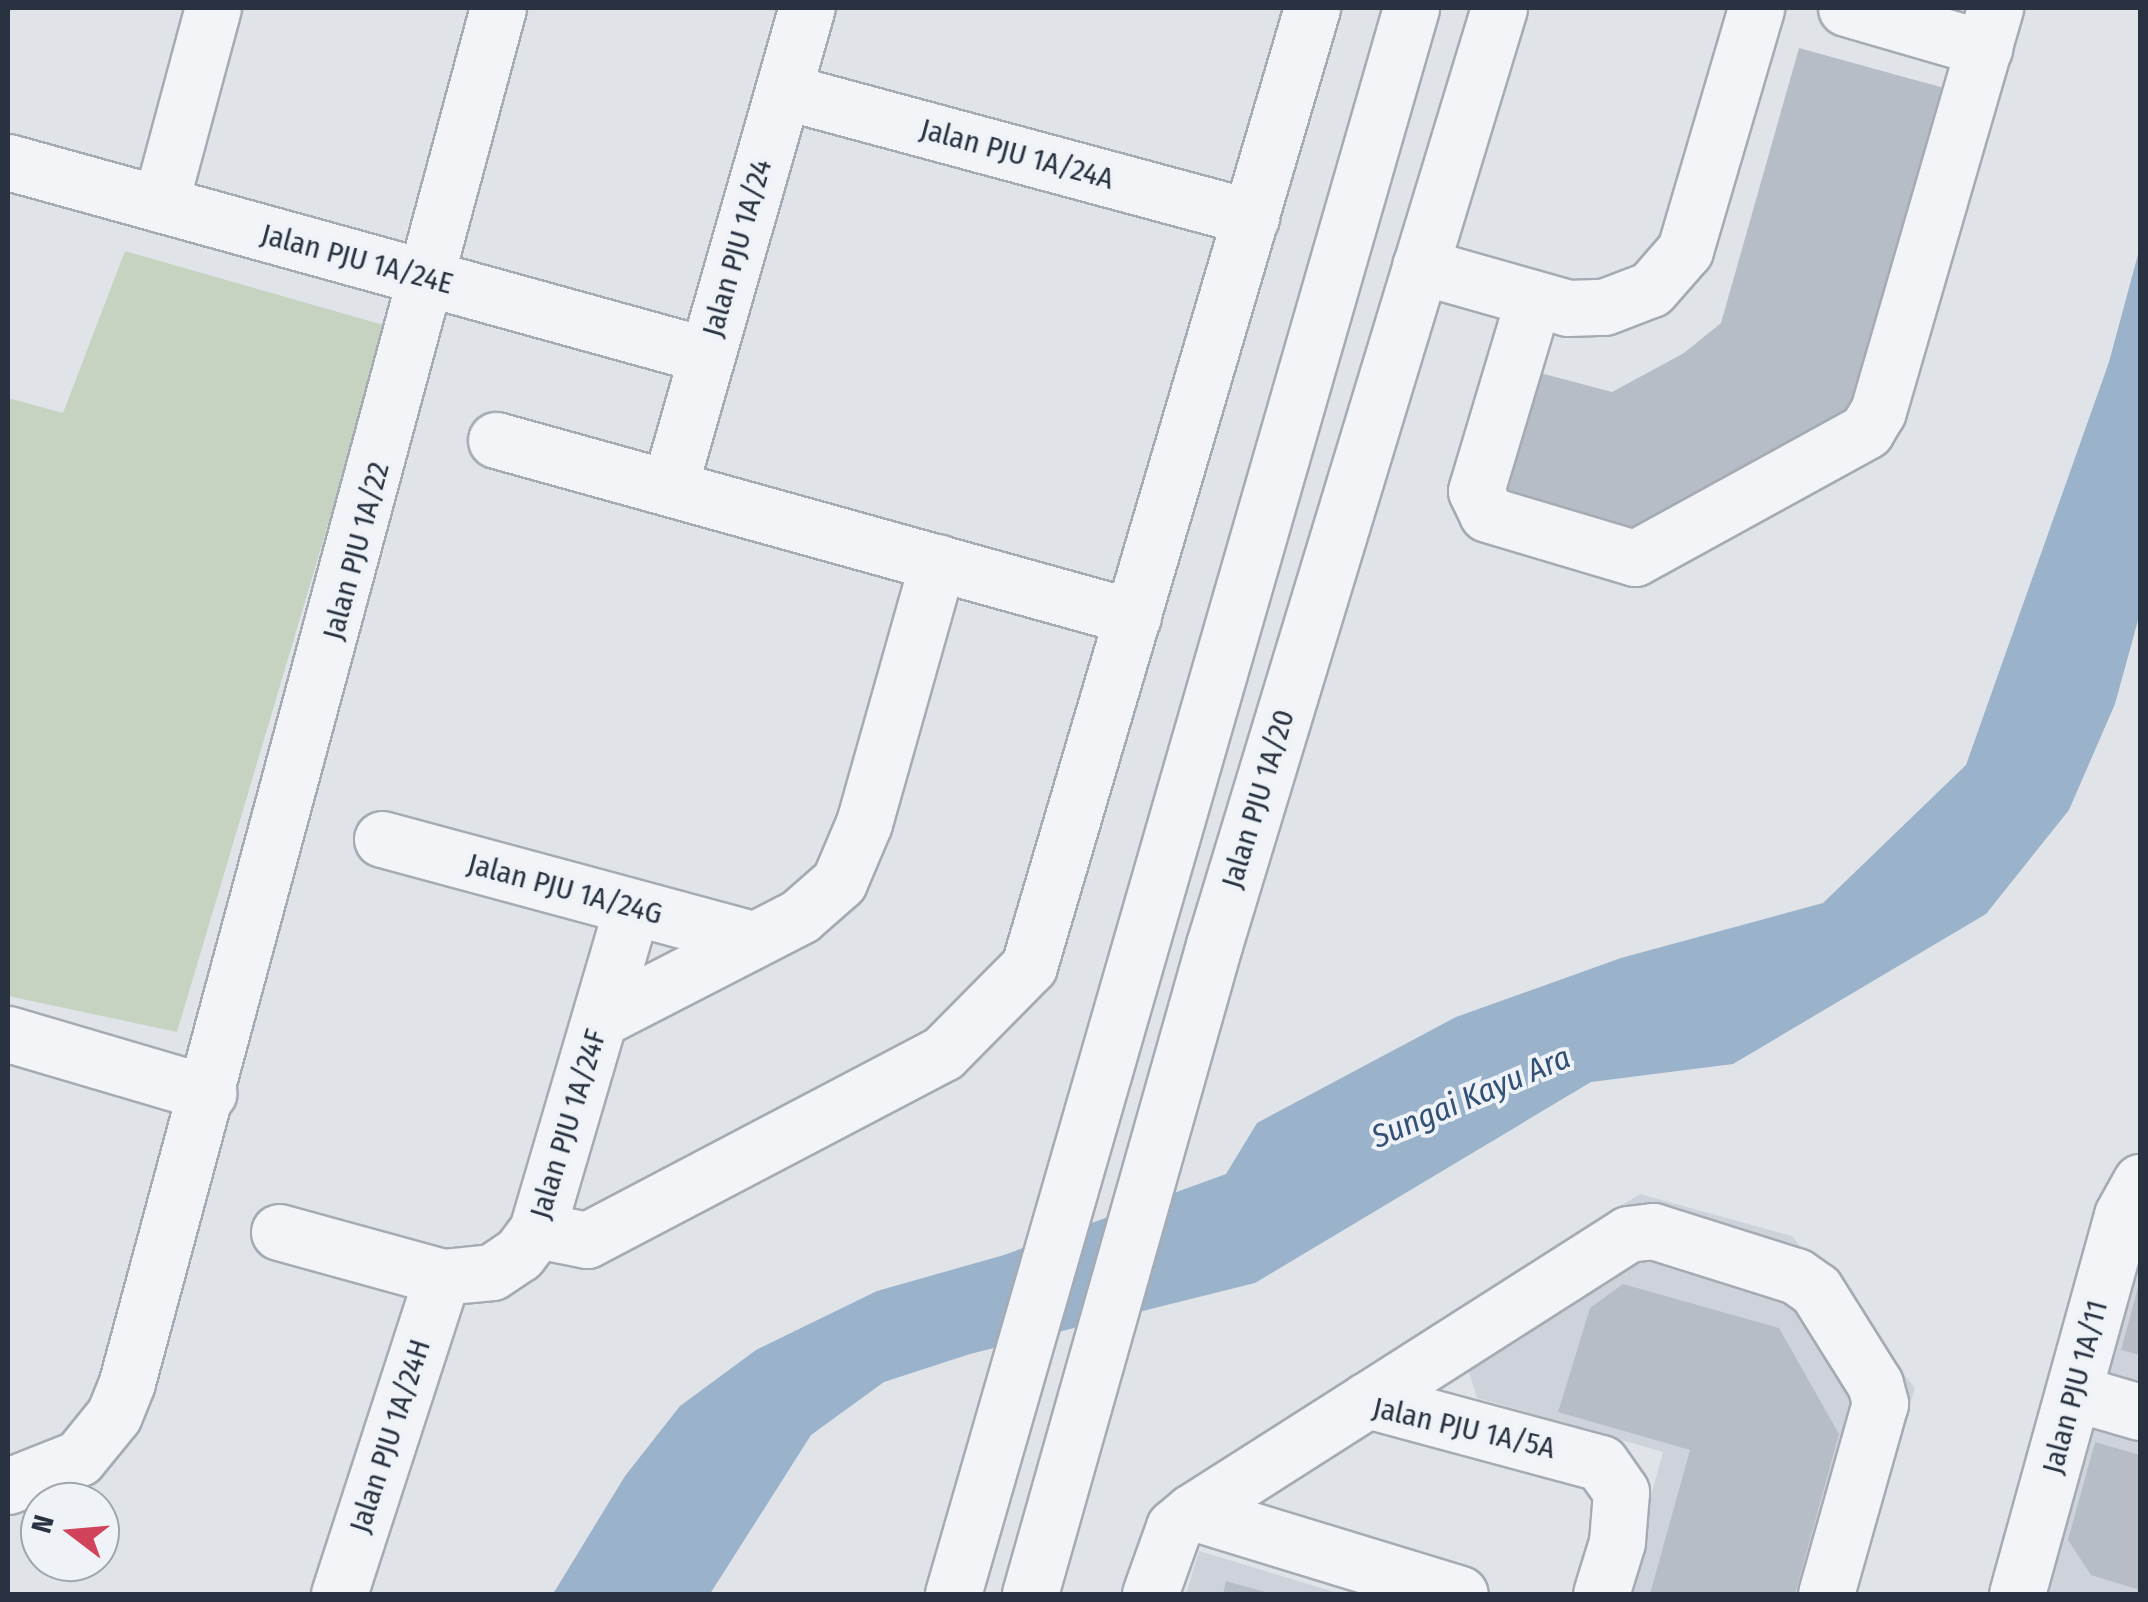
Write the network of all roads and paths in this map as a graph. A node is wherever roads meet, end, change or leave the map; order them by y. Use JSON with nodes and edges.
{"nodes":[{"id":1,"x":498,"y":8,"type":"edge"},
{"id":2,"x":807,"y":8,"type":"edge"},
{"id":3,"x":1312,"y":8,"type":"edge"},
{"id":4,"x":1411,"y":8,"type":"edge"},
{"id":5,"x":1499,"y":8,"type":"edge"},
{"id":6,"x":1756,"y":8,"type":"edge"},
{"id":7,"x":1846,"y":8,"type":"edge"},
{"id":8,"x":208,"y":9,"type":"edge"},
{"id":9,"x":1990,"y":28,"type":"edge"},
{"id":10,"x":1394,"y":34,"type":"edge"},
{"id":11,"x":783,"y":91,"type":"junction"},
{"id":12,"x":8,"y":162,"type":"edge"},
{"id":13,"x":160,"y":204,"type":"junction"},
{"id":14,"x":1251,"y":217,"type":"junction"},
{"id":15,"x":1420,"y":266,"type":"junction"},
{"id":16,"x":430,"y":279,"type":"junction"},
{"id":17,"x":1533,"y":301,"type":"junction"},
{"id":18,"x":706,"y":355,"type":"junction"},
{"id":19,"x":496,"y":440,"type":"dead end"},
{"id":20,"x":668,"y":488,"type":"junction"},
{"id":21,"x":938,"y":562,"type":"junction"},
{"id":22,"x":1133,"y":617,"type":"junction"},
{"id":23,"x":382,"y":839,"type":"dead end"},
{"id":24,"x":632,"y":908,"type":"junction"},
{"id":25,"x":748,"y":938,"type":"junction"},
{"id":26,"x":600,"y":1019,"type":"junction"},
{"id":27,"x":8,"y":1034,"type":"edge"},
{"id":28,"x":208,"y":1093,"type":"junction"},
{"id":29,"x":2140,"y":1182,"type":"edge"},
{"id":30,"x":537,"y":1230,"type":"junction"},
{"id":31,"x":279,"y":1232,"type":"dead end"},
{"id":32,"x":442,"y":1277,"type":"junction"},
{"id":33,"x":2074,"y":1393,"type":"junction"},
{"id":34,"x":1368,"y":1400,"type":"junction"},
{"id":35,"x":2140,"y":1412,"type":"edge"},
{"id":36,"x":8,"y":1486,"type":"edge"},
{"id":37,"x":1192,"y":1512,"type":"junction"},
{"id":38,"x":958,"y":1577,"type":"edge"},
{"id":39,"x":1386,"y":1584,"type":"edge"},
{"id":40,"x":1031,"y":1591,"type":"edge"},
{"id":41,"x":339,"y":1594,"type":"edge"},
{"id":42,"x":1150,"y":1594,"type":"edge"},
{"id":43,"x":1460,"y":1594,"type":"edge"},
{"id":44,"x":1602,"y":1594,"type":"edge"},
{"id":45,"x":1826,"y":1594,"type":"edge"},
{"id":46,"x":2017,"y":1594,"type":"edge"}],
"edges":[{"from":1,"to":16,"type":"street","name":"Jalan PJU 1A/22"},
{"from":2,"to":11,"type":"street","name":"Jalan PJU 1A/24"},
{"from":3,"to":14,"type":"street"},
{"from":4,"to":10,"type":"street"},
{"from":5,"to":15,"type":"street","name":"Jalan PJU 1A/20"},
{"from":6,"to":17,"type":"street"},
{"from":7,"to":9,"type":"street"},
{"from":8,"to":13,"type":"street"},
{"from":9,"to":17,"type":"street"},
{"from":10,"to":38,"type":"street"},
{"from":11,"to":14,"type":"street","name":"Jalan PJU 1A/24A"},
{"from":11,"to":18,"type":"street","name":"Jalan PJU 1A/24"},
{"from":12,"to":13,"type":"street","name":"Jalan PJU 1A/24E"},
{"from":13,"to":16,"type":"street","name":"Jalan PJU 1A/24E"},
{"from":14,"to":22,"type":"street"},
{"from":15,"to":17,"type":"street"},
{"from":15,"to":40,"type":"street","name":"Jalan PJU 1A/20"},
{"from":16,"to":18,"type":"street","name":"Jalan PJU 1A/24E"},
{"from":16,"to":28,"type":"street","name":"Jalan PJU 1A/22"},
{"from":18,"to":20,"type":"street","name":"Jalan PJU 1A/24"},
{"from":19,"to":20,"type":"street"},
{"from":20,"to":21,"type":"street"},
{"from":21,"to":22,"type":"street"},
{"from":21,"to":25,"type":"street"},
{"from":22,"to":30,"type":"street"},
{"from":23,"to":24,"type":"street","name":"Jalan PJU 1A/24G"},
{"from":24,"to":25,"type":"street","name":"Jalan PJU 1A/24G"},
{"from":24,"to":26,"type":"street","name":"Jalan PJU 1A/24F"},
{"from":25,"to":26,"type":"street"},
{"from":26,"to":30,"type":"street","name":"Jalan PJU 1A/24F"},
{"from":27,"to":28,"type":"street"},
{"from":28,"to":36,"type":"street","name":"Jalan PJU 1A/22"},
{"from":29,"to":33,"type":"street","name":"Jalan PJU 1A/11"},
{"from":30,"to":32,"type":"street","name":"Jalan PJU 1A/24F"},
{"from":31,"to":32,"type":"street"},
{"from":32,"to":41,"type":"street","name":"Jalan PJU 1A/24H"},
{"from":33,"to":35,"type":"street"},
{"from":33,"to":46,"type":"street","name":"Jalan PJU 1A/11"},
{"from":34,"to":37,"type":"street","name":"Jalan PJU 1A/5A"},
{"from":34,"to":44,"type":"street","name":"Jalan PJU 1A/5A"},
{"from":34,"to":45,"type":"street"},
{"from":37,"to":39,"type":"street"},
{"from":37,"to":42,"type":"street","name":"Jalan PJU 1A/5A"},
{"from":39,"to":43,"type":"street"}]}
